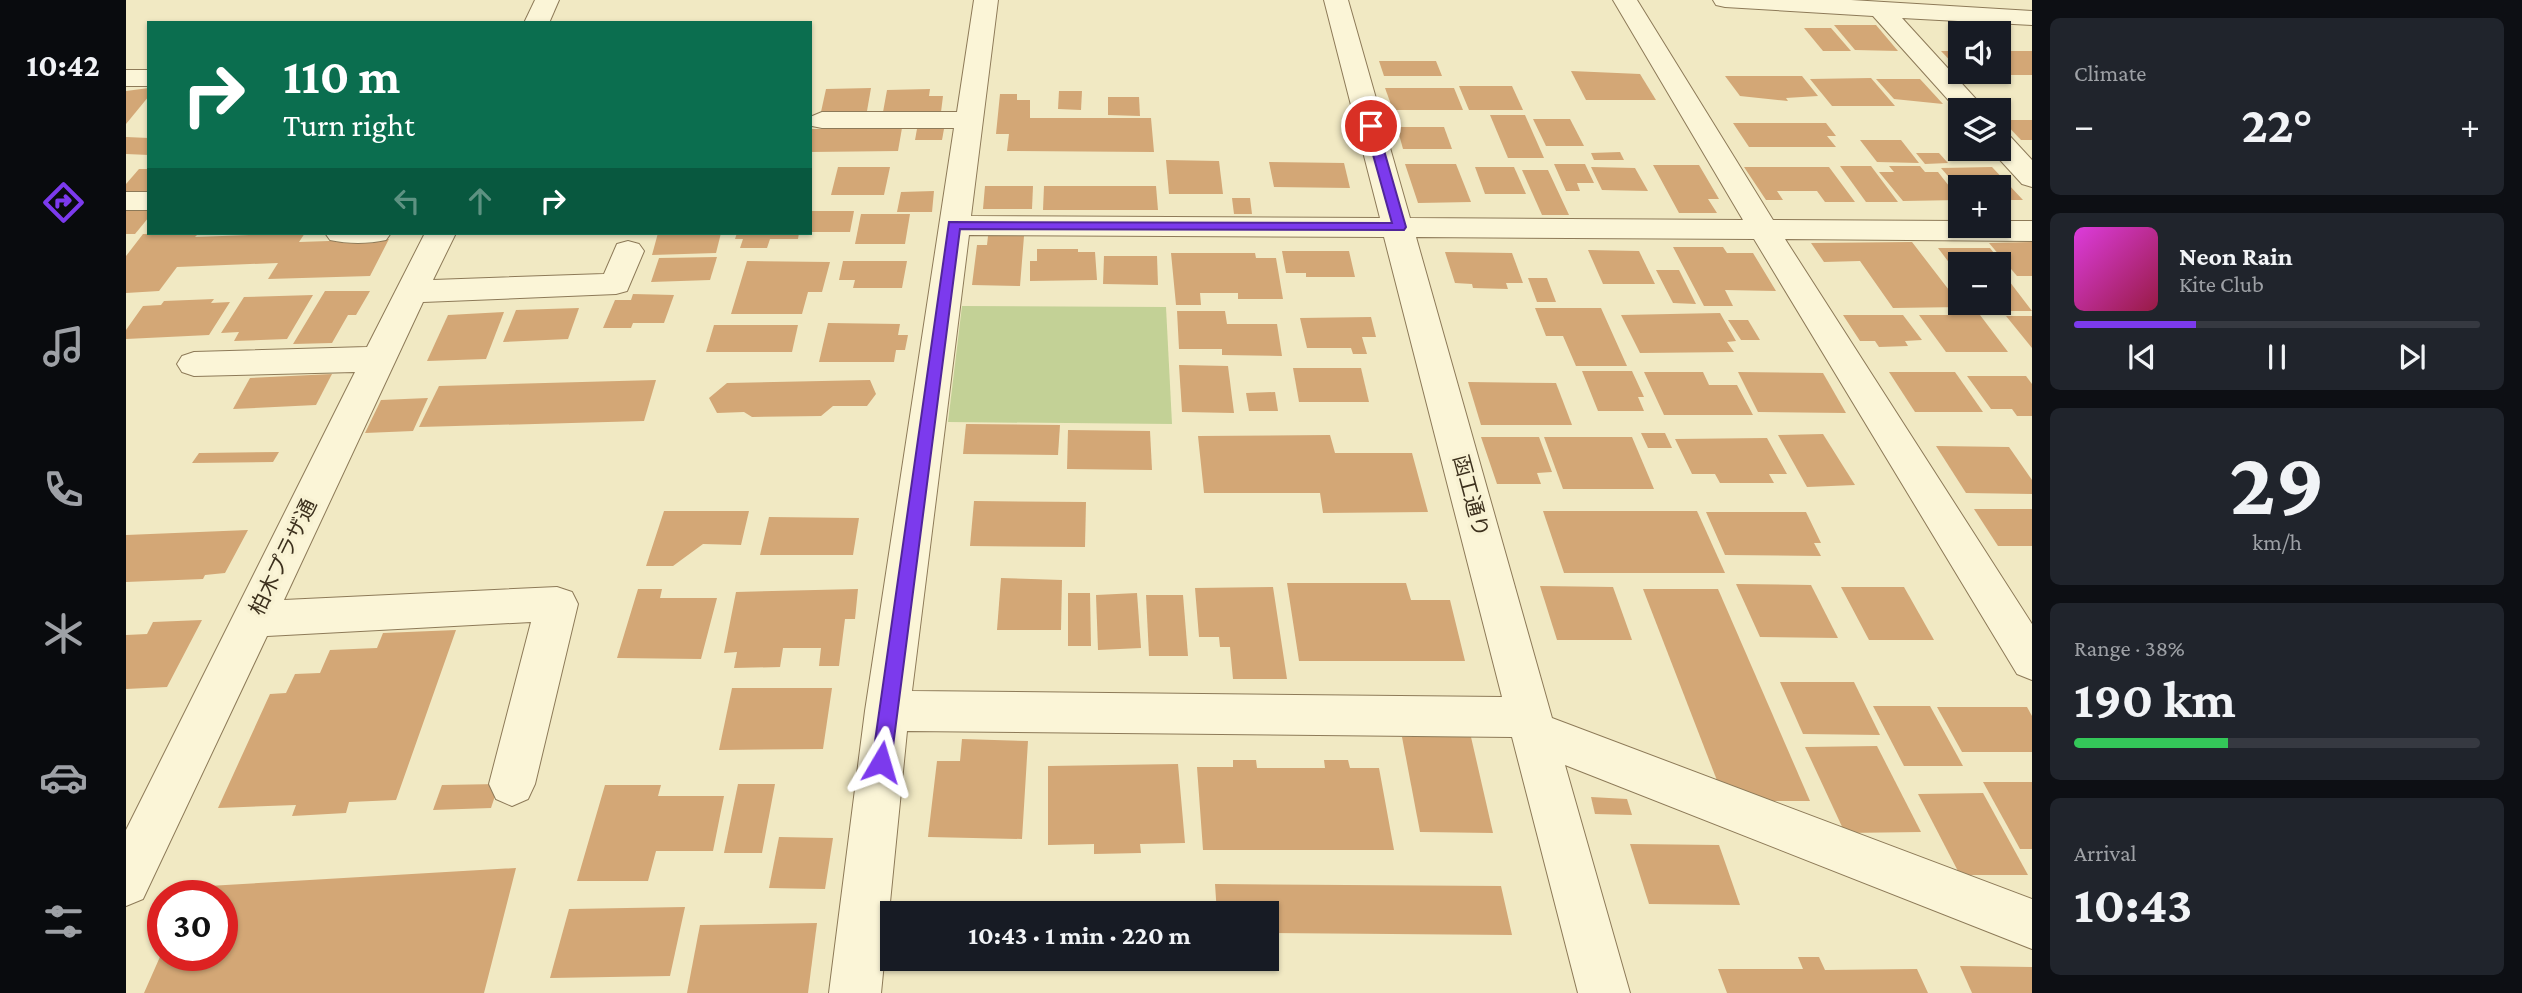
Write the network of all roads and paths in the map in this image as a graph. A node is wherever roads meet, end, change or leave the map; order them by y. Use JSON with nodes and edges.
{"nodes":[{"id":1,"x":547,"y":0,"type":"edge"},
{"id":2,"x":986,"y":0,"type":"edge"},
{"id":3,"x":1336,"y":0,"type":"edge"},
{"id":4,"x":1625,"y":0,"type":"edge"},
{"id":5,"x":1725,"y":0,"type":"edge"},
{"id":6,"x":1881,"y":9,"type":"junction"},
{"id":7,"x":2032,"y":18,"type":"edge"},
{"id":8,"x":538,"y":21,"type":"edge"},
{"id":9,"x":126,"y":78,"type":"edge"},
{"id":10,"x":147,"y":78,"type":"edge"},
{"id":11,"x":1961,"y":98,"type":"edge"},
{"id":12,"x":822,"y":120,"type":"dead end"},
{"id":13,"x":970,"y":120,"type":"junction"},
{"id":14,"x":2011,"y":155,"type":"edge"},
{"id":15,"x":2032,"y":178,"type":"edge"},
{"id":16,"x":126,"y":201,"type":"edge"},
{"id":17,"x":147,"y":201,"type":"edge"},
{"id":18,"x":954,"y":225,"type":"junction"},
{"id":19,"x":1399,"y":227,"type":"junction"},
{"id":20,"x":1764,"y":230,"type":"junction"},
{"id":21,"x":2032,"y":231,"type":"edge"},
{"id":22,"x":439,"y":235,"type":"edge"},
{"id":23,"x":628,"y":251,"type":"dead end"},
{"id":24,"x":410,"y":292,"type":"junction"},
{"id":25,"x":378,"y":359,"type":"junction"},
{"id":26,"x":194,"y":364,"type":"dead end"},
{"id":27,"x":253,"y":619,"type":"junction"},
{"id":28,"x":2032,"y":661,"type":"edge"},
{"id":29,"x":887,"y":711,"type":"junction"},
{"id":30,"x":1533,"y":724,"type":"junction"},
{"id":31,"x":512,"y":784,"type":"dead end"},
{"id":32,"x":128,"y":872,"type":"edge"},
{"id":33,"x":2032,"y":924,"type":"edge"},
{"id":34,"x":855,"y":993,"type":"edge"},
{"id":35,"x":1604,"y":993,"type":"edge"}],
"edges":[{"from":1,"to":8,"type":"street"},
{"from":2,"to":13,"type":"street"},
{"from":3,"to":19,"type":"street","name":"函工通り"},
{"from":4,"to":20,"type":"street"},
{"from":5,"to":6,"type":"street"},
{"from":6,"to":7,"type":"street"},
{"from":6,"to":11,"type":"street"},
{"from":9,"to":10,"type":"street"},
{"from":12,"to":13,"type":"street"},
{"from":13,"to":18,"type":"street"},
{"from":14,"to":15,"type":"street"},
{"from":16,"to":17,"type":"street"},
{"from":18,"to":19,"type":"street"},
{"from":18,"to":29,"type":"street"},
{"from":19,"to":20,"type":"street"},
{"from":19,"to":30,"type":"street","name":"函工通り"},
{"from":20,"to":21,"type":"street"},
{"from":20,"to":28,"type":"street"},
{"from":22,"to":24,"type":"street","name":"柏木プラザ通"},
{"from":23,"to":24,"type":"street"},
{"from":24,"to":25,"type":"street","name":"柏木プラザ通"},
{"from":25,"to":26,"type":"street"},
{"from":25,"to":27,"type":"street","name":"柏木プラザ通"},
{"from":27,"to":31,"type":"street"},
{"from":27,"to":32,"type":"street","name":"柏木プラザ通"},
{"from":29,"to":30,"type":"street"},
{"from":29,"to":34,"type":"street"},
{"from":30,"to":33,"type":"street"},
{"from":30,"to":35,"type":"street","name":"函工通り"}]}
